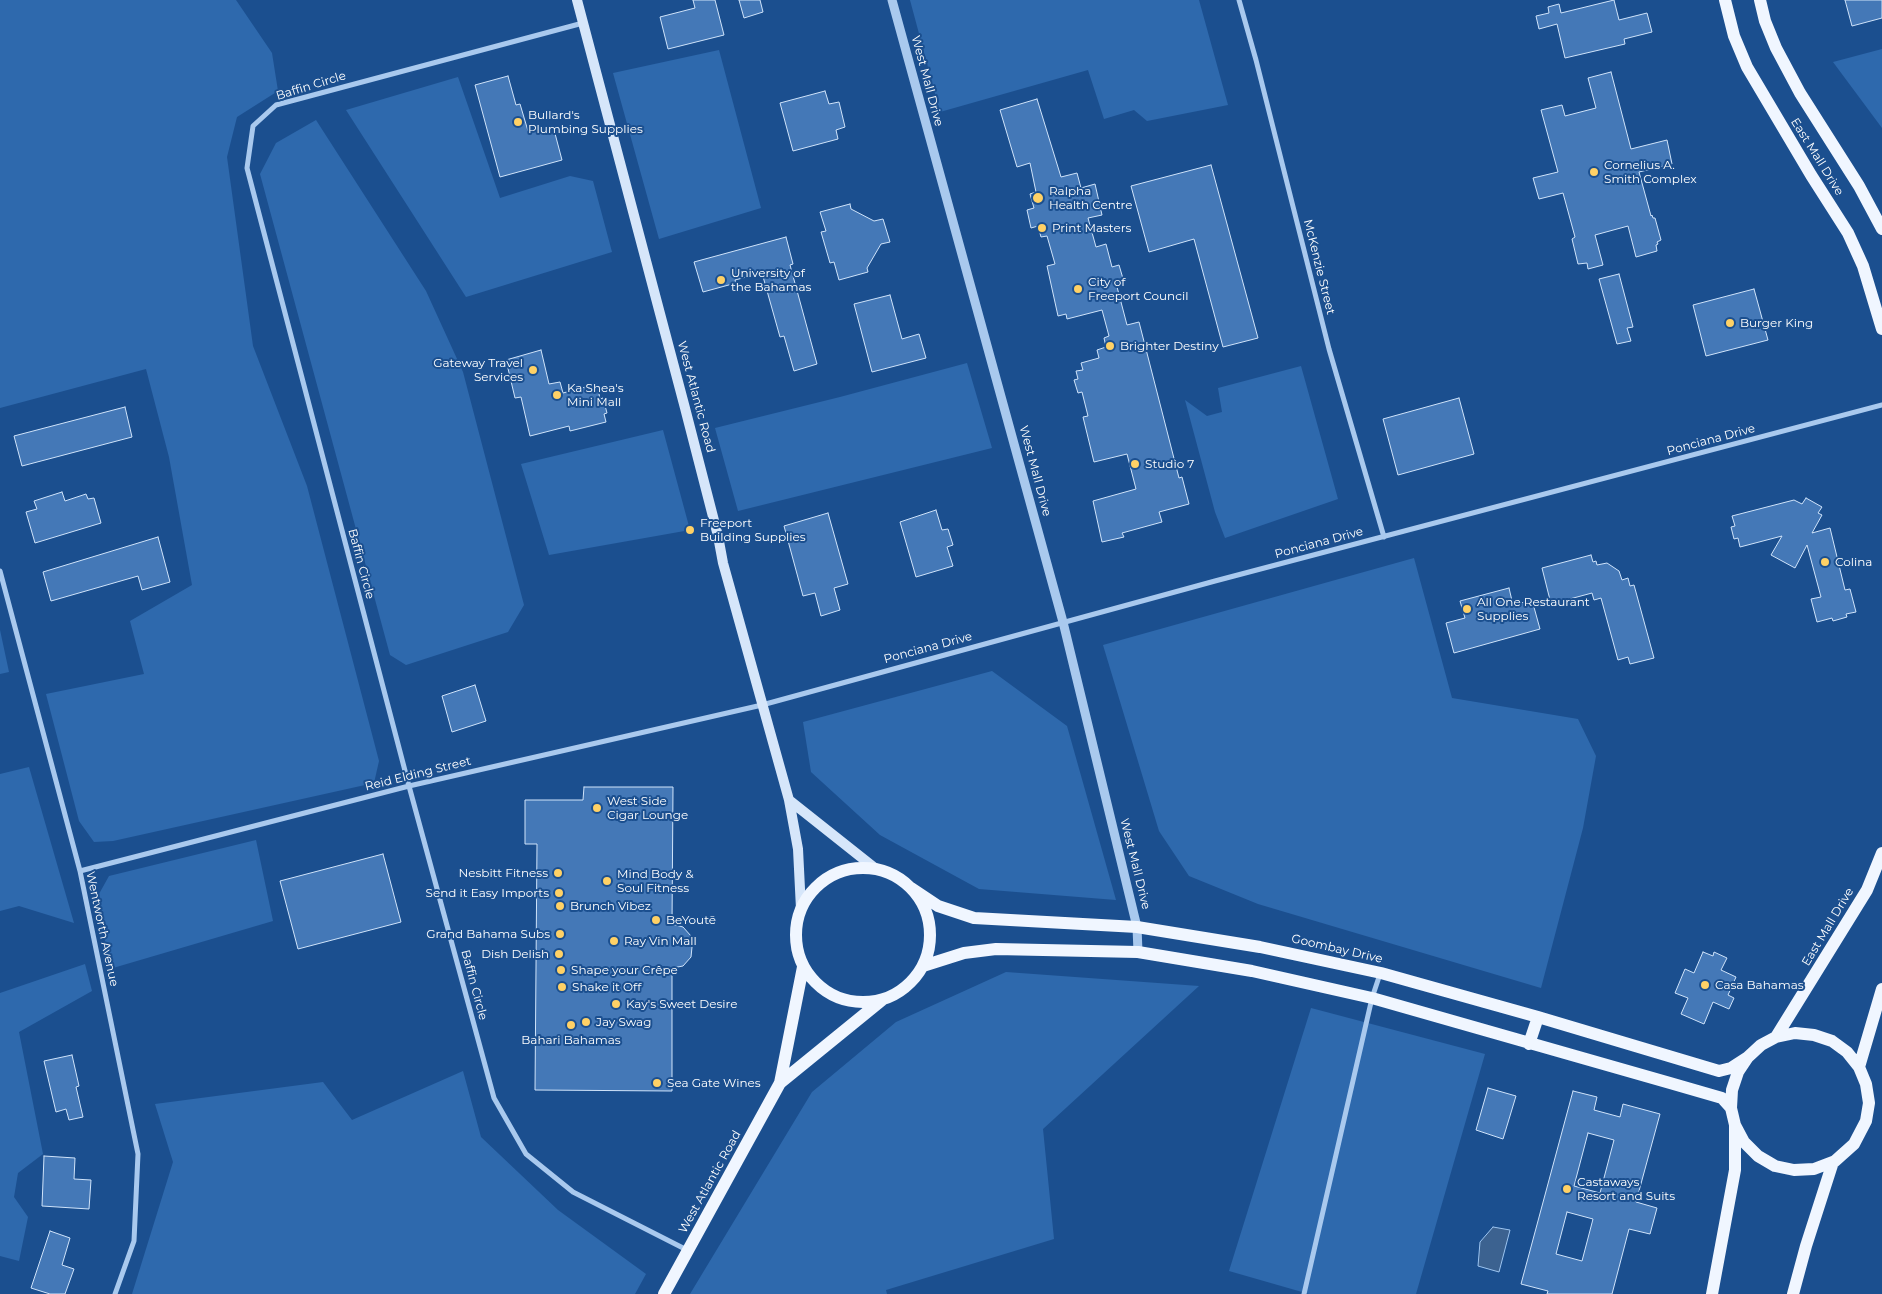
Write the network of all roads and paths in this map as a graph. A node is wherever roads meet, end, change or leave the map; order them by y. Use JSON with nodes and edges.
{"nodes":[{"id":1,"x":577,"y":0,"type":"edge"},
{"id":2,"x":892,"y":0,"type":"edge"},
{"id":3,"x":1239,"y":0,"type":"edge"},
{"id":4,"x":1725,"y":0,"type":"edge"},
{"id":5,"x":1760,"y":0,"type":"edge"},
{"id":6,"x":583,"y":23,"type":"junction"},
{"id":7,"x":1882,"y":229,"type":"edge"},
{"id":8,"x":1882,"y":329,"type":"edge"},
{"id":9,"x":1882,"y":405,"type":"edge"},
{"id":10,"x":1384,"y":536,"type":"junction"},
{"id":11,"x":0,"y":572,"type":"edge"},
{"id":12,"x":1063,"y":622,"type":"junction"},
{"id":13,"x":762,"y":705,"type":"junction"},
{"id":14,"x":409,"y":786,"type":"junction"},
{"id":15,"x":788,"y":800,"type":"junction"},
{"id":16,"x":1882,"y":853,"type":"edge"},
{"id":17,"x":876,"y":869,"type":"junction"},
{"id":18,"x":80,"y":871,"type":"junction"},
{"id":19,"x":911,"y":888,"type":"junction"},
{"id":20,"x":801,"y":909,"type":"junction"},
{"id":21,"x":1137,"y":927,"type":"junction"},
{"id":22,"x":1138,"y":952,"type":"junction"},
{"id":23,"x":923,"y":966,"type":"junction"},
{"id":24,"x":803,"y":967,"type":"junction"},
{"id":25,"x":1381,"y":973,"type":"junction"},
{"id":26,"x":1882,"y":989,"type":"edge"},
{"id":27,"x":1372,"y":998,"type":"junction"},
{"id":28,"x":882,"y":1000,"type":"junction"},
{"id":29,"x":1538,"y":1016,"type":"junction"},
{"id":30,"x":1776,"y":1037,"type":"junction"},
{"id":31,"x":1529,"y":1044,"type":"junction"},
{"id":32,"x":1748,"y":1057,"type":"junction"},
{"id":33,"x":1859,"y":1067,"type":"junction"},
{"id":34,"x":780,"y":1083,"type":"junction"},
{"id":35,"x":1731,"y":1108,"type":"junction"},
{"id":36,"x":1735,"y":1125,"type":"junction"},
{"id":37,"x":1832,"y":1162,"type":"junction"},
{"id":38,"x":688,"y":1251,"type":"junction"},
{"id":39,"x":115,"y":1294,"type":"edge"},
{"id":40,"x":664,"y":1294,"type":"edge"},
{"id":41,"x":1304,"y":1294,"type":"edge"},
{"id":42,"x":1712,"y":1294,"type":"edge"},
{"id":43,"x":1793,"y":1294,"type":"edge"}],
"edges":[{"from":1,"to":6,"type":"main road","name":"West Atlantic Road"},
{"from":2,"to":12,"type":"street","name":"West Mall Drive"},
{"from":3,"to":10,"type":"street","name":"McKenzie Street"},
{"from":4,"to":8,"type":"main road","name":"East Mall Drive"},
{"from":5,"to":7,"type":"main road","name":"East Mall Drive"},
{"from":6,"to":13,"type":"main road","name":"West Atlantic Road"},
{"from":6,"to":14,"type":"street","name":"Baffin Circle"},
{"from":9,"to":10,"type":"street","name":"Ponciana Drive"},
{"from":10,"to":12,"type":"street","name":"Ponciana Drive"},
{"from":11,"to":18,"type":"street","name":"Wentworth Avenue"},
{"from":12,"to":13,"type":"street","name":"Ponciana Drive"},
{"from":12,"to":21,"type":"street","name":"West Mall Drive"},
{"from":13,"to":14,"type":"street","name":"Reid Elding Street"},
{"from":13,"to":15,"type":"main road","name":"West Atlantic Road"},
{"from":14,"to":18,"type":"street","name":"Reid Elding Street"},
{"from":14,"to":38,"type":"street","name":"Baffin Circle"},
{"from":15,"to":17,"type":"main road"},
{"from":15,"to":20,"type":"main road","name":"West Atlantic Road"},
{"from":16,"to":30,"type":"main road","name":"East Mall Drive"},
{"from":17,"to":19,"type":"main road"},
{"from":17,"to":20,"type":"main road"},
{"from":18,"to":39,"type":"street","name":"Wentworth Avenue"},
{"from":19,"to":21,"type":"main road","name":"Goombay Drive"},
{"from":19,"to":23,"type":"main road"},
{"from":20,"to":24,"type":"main road"},
{"from":21,"to":22,"type":"street","name":"West Mall Drive"},
{"from":21,"to":25,"type":"main road","name":"Goombay Drive"},
{"from":22,"to":23,"type":"main road"},
{"from":22,"to":27,"type":"main road"},
{"from":23,"to":28,"type":"main road"},
{"from":24,"to":28,"type":"main road"},
{"from":24,"to":34,"type":"main road","name":"West Atlantic Road"},
{"from":25,"to":27,"type":"street"},
{"from":25,"to":29,"type":"main road","name":"Goombay Drive"},
{"from":26,"to":33,"type":"main road"},
{"from":27,"to":31,"type":"main road"},
{"from":27,"to":41,"type":"street"},
{"from":28,"to":34,"type":"main road","name":"West Atlantic Road"},
{"from":29,"to":31,"type":"main road"},
{"from":29,"to":32,"type":"main road","name":"Goombay Drive"},
{"from":30,"to":32,"type":"main road"},
{"from":30,"to":33,"type":"main road"},
{"from":31,"to":35,"type":"main road"},
{"from":32,"to":35,"type":"main road"},
{"from":33,"to":37,"type":"main road"},
{"from":34,"to":38,"type":"main road","name":"West Atlantic Road"},
{"from":35,"to":36,"type":"main road"},
{"from":36,"to":37,"type":"main road"},
{"from":36,"to":42,"type":"main road"},
{"from":37,"to":43,"type":"main road"},
{"from":38,"to":40,"type":"main road","name":"West Atlantic Road"}]}
